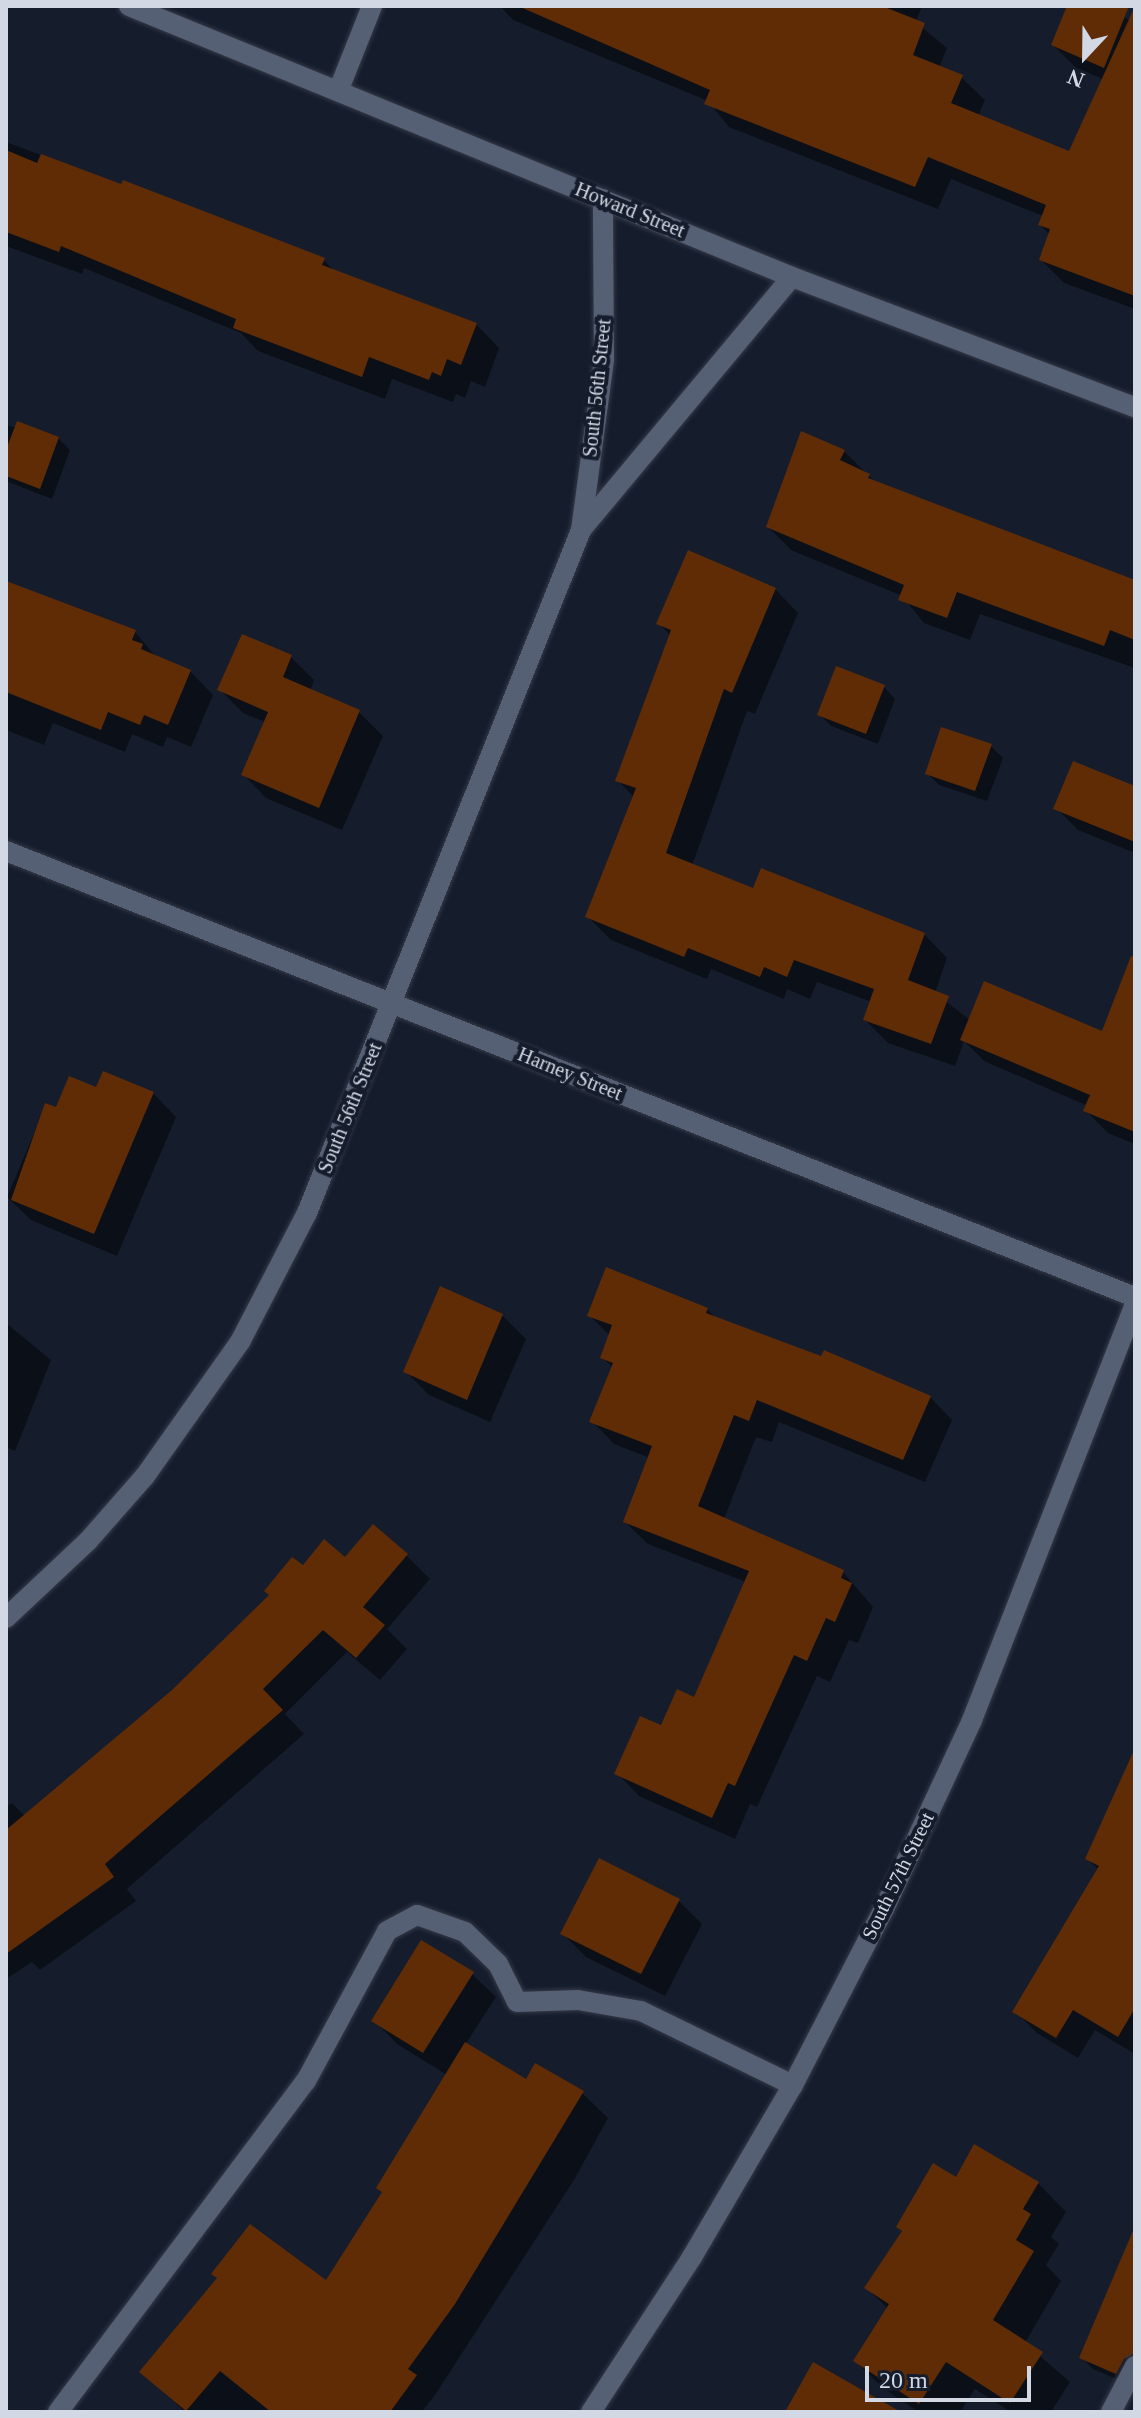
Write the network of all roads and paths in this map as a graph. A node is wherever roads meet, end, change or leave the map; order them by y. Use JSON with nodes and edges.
{"nodes":[{"id":1,"x":129,"y":6,"type":"edge"},
{"id":2,"x":372,"y":6,"type":"edge"},
{"id":3,"x":339,"y":89,"type":"junction"},
{"id":4,"x":603,"y":199,"type":"junction"},
{"id":5,"x":792,"y":277,"type":"junction"},
{"id":6,"x":1135,"y":407,"type":"edge"},
{"id":7,"x":581,"y":530,"type":"junction"},
{"id":8,"x":6,"y":851,"type":"edge"},
{"id":9,"x":392,"y":1004,"type":"junction"},
{"id":10,"x":1135,"y":1297,"type":"edge"},
{"id":11,"x":1135,"y":1305,"type":"edge"},
{"id":12,"x":6,"y":1618,"type":"edge"},
{"id":13,"x":793,"y":2085,"type":"junction"},
{"id":14,"x":1135,"y":2366,"type":"edge"},
{"id":15,"x":58,"y":2412,"type":"edge"},
{"id":16,"x":591,"y":2412,"type":"edge"},
{"id":17,"x":1111,"y":2412,"type":"edge"}],
"edges":[{"from":1,"to":3,"type":"street","name":"Howard Street"},
{"from":2,"to":3,"type":"street"},
{"from":3,"to":4,"type":"street","name":"Howard Street"},
{"from":4,"to":5,"type":"street","name":"Howard Street"},
{"from":4,"to":7,"type":"street","name":"South 56th Street"},
{"from":5,"to":6,"type":"street","name":"Howard Street"},
{"from":5,"to":7,"type":"street","name":"South 56th Street"},
{"from":7,"to":9,"type":"street","name":"South 56th Street"},
{"from":8,"to":9,"type":"street","name":"Harney Street"},
{"from":9,"to":10,"type":"street","name":"Harney Street"},
{"from":9,"to":12,"type":"street","name":"South 56th Street"},
{"from":11,"to":13,"type":"street","name":"South 57th Street"},
{"from":13,"to":15,"type":"street"},
{"from":13,"to":16,"type":"street","name":"South 57th Street"},
{"from":14,"to":17,"type":"street"}]}
